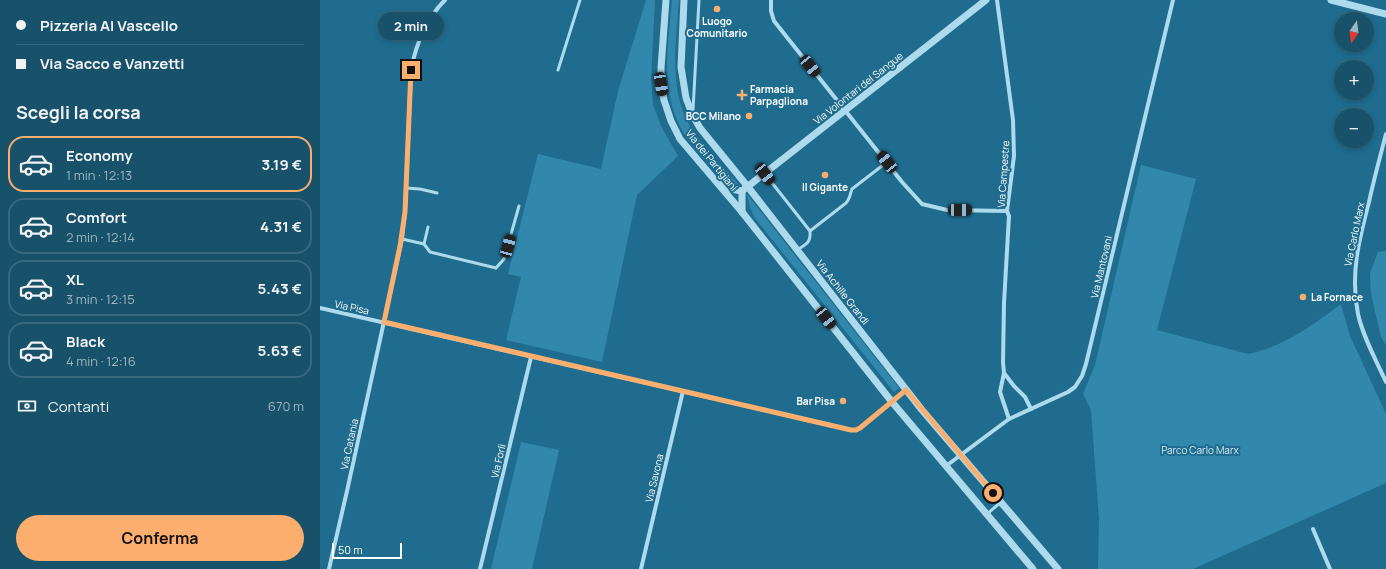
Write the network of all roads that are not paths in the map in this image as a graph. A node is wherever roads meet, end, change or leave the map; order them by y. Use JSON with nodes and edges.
{"nodes":[{"id":1,"x":445,"y":0,"type":"edge"},
{"id":2,"x":580,"y":0,"type":"edge"},
{"id":3,"x":666,"y":0,"type":"edge"},
{"id":4,"x":684,"y":0,"type":"edge"},
{"id":5,"x":699,"y":0,"type":"edge"},
{"id":6,"x":771,"y":0,"type":"edge"},
{"id":7,"x":986,"y":0,"type":"edge"},
{"id":8,"x":997,"y":0,"type":"edge"},
{"id":9,"x":1173,"y":0,"type":"edge"},
{"id":10,"x":1331,"y":0,"type":"edge"},
{"id":11,"x":1386,"y":14,"type":"edge"},
{"id":12,"x":558,"y":70,"type":"dead end"},
{"id":13,"x":846,"y":110,"type":"junction"},
{"id":14,"x":693,"y":116,"type":"junction"},
{"id":15,"x":1386,"y":134,"type":"edge"},
{"id":16,"x":887,"y":162,"type":"junction"},
{"id":17,"x":765,"y":174,"type":"junction"},
{"id":18,"x":712,"y":177,"type":"junction"},
{"id":19,"x":406,"y":188,"type":"junction"},
{"id":20,"x":745,"y":189,"type":"junction"},
{"id":21,"x":437,"y":193,"type":"dead end"},
{"id":22,"x":519,"y":206,"type":"dead end"},
{"id":23,"x":1007,"y":211,"type":"junction"},
{"id":24,"x":742,"y":212,"type":"junction"},
{"id":25,"x":428,"y":227,"type":"dead end"},
{"id":26,"x":810,"y":231,"type":"junction"},
{"id":27,"x":402,"y":239,"type":"junction"},
{"id":28,"x":424,"y":244,"type":"junction"},
{"id":29,"x":797,"y":250,"type":"junction"},
{"id":30,"x":320,"y":308,"type":"edge"},
{"id":31,"x":384,"y":322,"type":"junction"},
{"id":32,"x":531,"y":357,"type":"junction"},
{"id":33,"x":1004,"y":373,"type":"junction"},
{"id":34,"x":1386,"y":382,"type":"edge"},
{"id":35,"x":906,"y":390,"type":"junction"},
{"id":36,"x":683,"y":391,"type":"junction"},
{"id":37,"x":892,"y":402,"type":"junction"},
{"id":38,"x":1031,"y":409,"type":"junction"},
{"id":39,"x":1009,"y":419,"type":"junction"},
{"id":40,"x":960,"y":455,"type":"junction"},
{"id":41,"x":946,"y":466,"type":"junction"},
{"id":42,"x":1001,"y":502,"type":"junction"},
{"id":43,"x":987,"y":514,"type":"junction"},
{"id":44,"x":1312,"y":529,"type":"dead end"},
{"id":45,"x":329,"y":569,"type":"edge"},
{"id":46,"x":480,"y":569,"type":"edge"},
{"id":47,"x":641,"y":569,"type":"edge"},
{"id":48,"x":1033,"y":569,"type":"edge"},
{"id":49,"x":1058,"y":569,"type":"edge"},
{"id":50,"x":1330,"y":569,"type":"edge"}],
"edges":[{"from":1,"to":19,"type":"street","name":"Via Catania"},
{"from":2,"to":12,"type":"lane"},
{"from":3,"to":18,"type":"street","name":"Via dei Partigiani"},
{"from":4,"to":14,"type":"street","name":"Via dei Partigiani"},
{"from":5,"to":14,"type":"lane"},
{"from":6,"to":13,"type":"street"},
{"from":7,"to":13,"type":"street","name":"Via Volontari del Sangue"},
{"from":8,"to":23,"type":"street","name":"Via Campestre"},
{"from":9,"to":38,"type":"street","name":"Via Mantovani"},
{"from":10,"to":11,"type":"street"},
{"from":13,"to":16,"type":"street"},
{"from":13,"to":17,"type":"street","name":"Via Volontari del Sangue"},
{"from":14,"to":20,"type":"street","name":"Via dei Partigiani"},
{"from":15,"to":34,"type":"street","name":"Via Carlo Marx"},
{"from":16,"to":23,"type":"street"},
{"from":16,"to":26,"type":"lane"},
{"from":17,"to":20,"type":"street","name":"Via Volontari del Sangue"},
{"from":17,"to":26,"type":"lane"},
{"from":18,"to":20,"type":"street"},
{"from":18,"to":24,"type":"street","name":"Via dei Partigiani"},
{"from":19,"to":21,"type":"lane"},
{"from":19,"to":27,"type":"street","name":"Via Catania"},
{"from":20,"to":24,"type":"street"},
{"from":20,"to":29,"type":"street","name":"Via Achille Grandi"},
{"from":22,"to":28,"type":"lane"},
{"from":23,"to":33,"type":"street","name":"Via Campestre"},
{"from":24,"to":37,"type":"street"},
{"from":25,"to":28,"type":"lane"},
{"from":26,"to":29,"type":"lane"},
{"from":27,"to":28,"type":"lane"},
{"from":27,"to":31,"type":"street","name":"Via Catania"},
{"from":29,"to":35,"type":"street","name":"Via Achille Grandi"},
{"from":30,"to":31,"type":"street","name":"Via Pisa"},
{"from":31,"to":32,"type":"street","name":"Via Pisa"},
{"from":31,"to":45,"type":"street","name":"Via Catania"},
{"from":32,"to":36,"type":"street","name":"Via Pisa"},
{"from":32,"to":46,"type":"street","name":"Via Forlì"},
{"from":33,"to":38,"type":"street"},
{"from":33,"to":39,"type":"street","name":"Via Campestre"},
{"from":35,"to":37,"type":"street","name":"Via Pisa"},
{"from":35,"to":40,"type":"street","name":"Via Achille Grandi"},
{"from":36,"to":37,"type":"street","name":"Via Pisa"},
{"from":36,"to":47,"type":"street","name":"Via Savona"},
{"from":37,"to":41,"type":"street"},
{"from":38,"to":39,"type":"street","name":"Via Mantovani"},
{"from":39,"to":40,"type":"street","name":"Via Mantovani"},
{"from":40,"to":41,"type":"street","name":"Via Mantovani"},
{"from":40,"to":42,"type":"street","name":"Via Achille Grandi"},
{"from":41,"to":43,"type":"street"},
{"from":42,"to":43,"type":"lane"},
{"from":42,"to":49,"type":"street","name":"Via Achille Grandi"},
{"from":43,"to":48,"type":"street"},
{"from":44,"to":50,"type":"street"}]}
